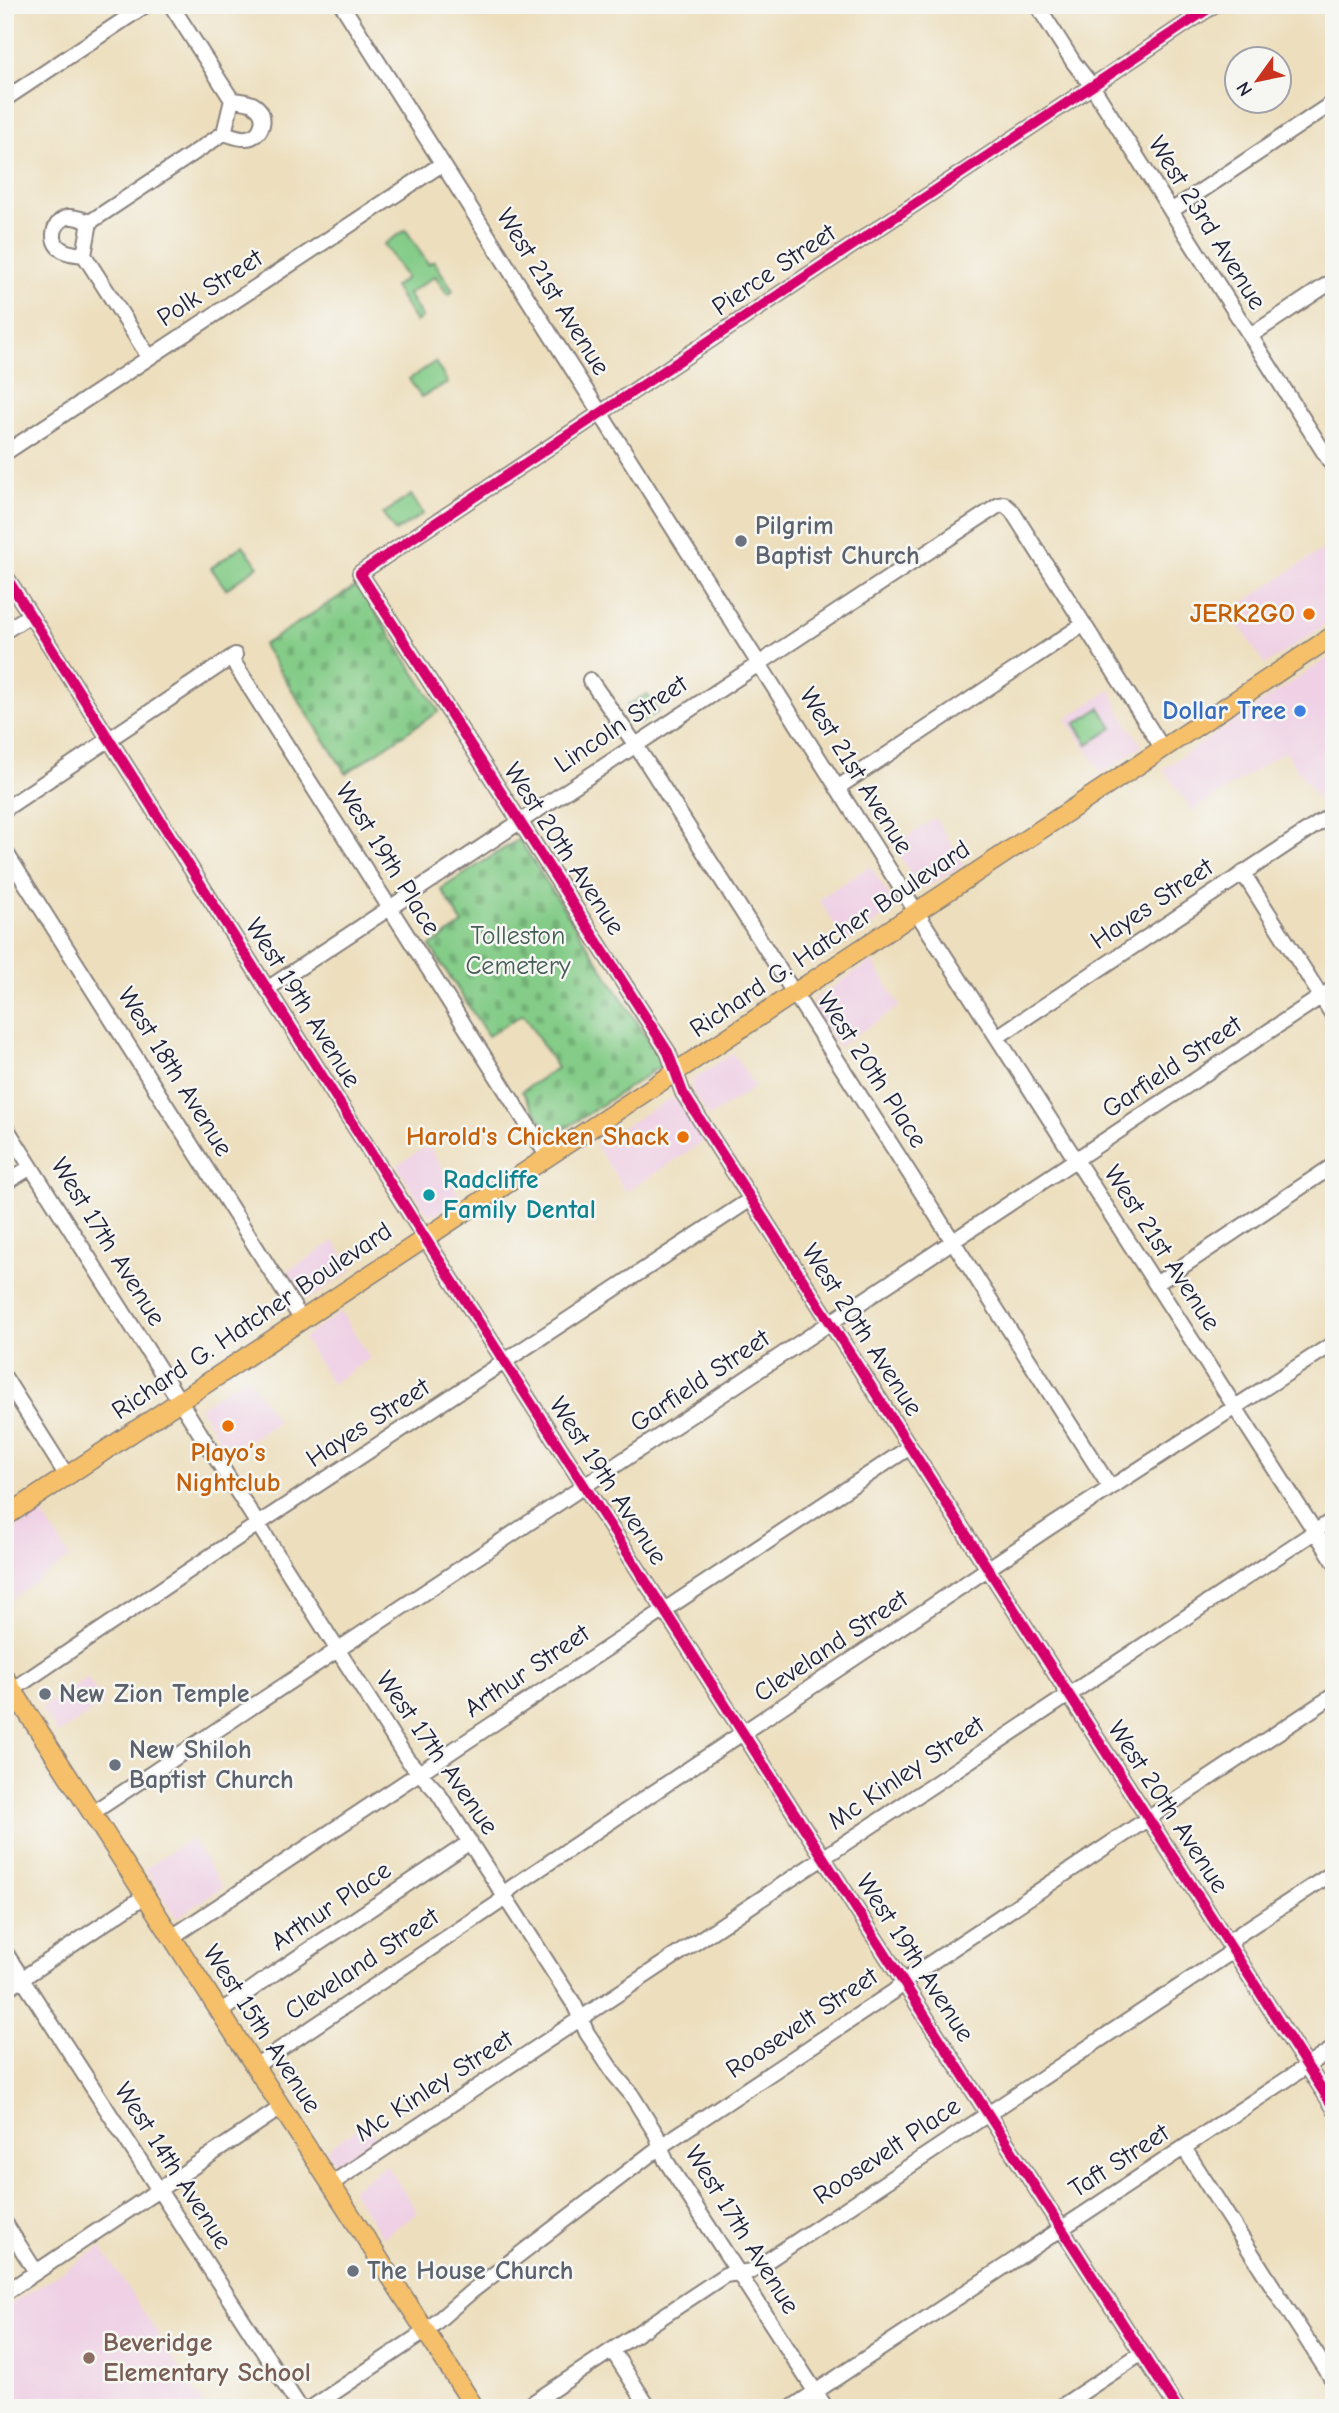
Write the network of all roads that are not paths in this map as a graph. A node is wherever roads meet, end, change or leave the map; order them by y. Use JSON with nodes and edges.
{"nodes":[{"id":1,"x":146,"y":5,"type":"edge"},
{"id":2,"x":171,"y":5,"type":"edge"},
{"id":3,"x":342,"y":5,"type":"edge"},
{"id":4,"x":1037,"y":5,"type":"edge"},
{"id":5,"x":1214,"y":5,"type":"edge"},
{"id":6,"x":1092,"y":86,"type":"junction"},
{"id":7,"x":5,"y":99,"type":"edge"},
{"id":8,"x":232,"y":100,"type":"junction"},
{"id":9,"x":1334,"y":102,"type":"edge"},
{"id":10,"x":224,"y":133,"type":"junction"},
{"id":11,"x":442,"y":164,"type":"junction"},
{"id":12,"x":1171,"y":211,"type":"junction"},
{"id":13,"x":90,"y":222,"type":"junction"},
{"id":14,"x":84,"y":255,"type":"junction"},
{"id":15,"x":1334,"y":280,"type":"edge"},
{"id":16,"x":1250,"y":336,"type":"junction"},
{"id":17,"x":149,"y":357,"type":"junction"},
{"id":18,"x":600,"y":413,"type":"junction"},
{"id":19,"x":5,"y":453,"type":"edge"},
{"id":20,"x":1332,"y":462,"type":"edge"},
{"id":21,"x":360,"y":573,"type":"joint"},
{"id":22,"x":5,"y":575,"type":"edge"},
{"id":23,"x":30,"y":615,"type":"junction"},
{"id":24,"x":1084,"y":624,"type":"junction"},
{"id":25,"x":5,"y":631,"type":"edge"},
{"id":26,"x":1334,"y":635,"type":"edge"},
{"id":27,"x":758,"y":663,"type":"junction"},
{"id":28,"x":590,"y":680,"type":"dead end"},
{"id":29,"x":109,"y":739,"type":"junction"},
{"id":30,"x":635,"y":744,"type":"junction"},
{"id":31,"x":1163,"y":749,"type":"junction"},
{"id":32,"x":838,"y":788,"type":"junction"},
{"id":33,"x":5,"y":809,"type":"edge"},
{"id":34,"x":1334,"y":813,"type":"edge"},
{"id":35,"x":519,"y":821,"type":"junction"},
{"id":36,"x":5,"y":851,"type":"edge"},
{"id":37,"x":1243,"y":873,"type":"junction"},
{"id":38,"x":389,"y":908,"type":"junction"},
{"id":39,"x":917,"y":913,"type":"junction"},
{"id":40,"x":267,"y":989,"type":"junction"},
{"id":41,"x":1327,"y":992,"type":"edge"},
{"id":42,"x":794,"y":995,"type":"junction"},
{"id":43,"x":1334,"y":1017,"type":"edge"},
{"id":44,"x":997,"y":1037,"type":"junction"},
{"id":45,"x":676,"y":1073,"type":"junction"},
{"id":46,"x":5,"y":1126,"type":"edge"},
{"id":47,"x":548,"y":1157,"type":"junction"},
{"id":48,"x":1076,"y":1161,"type":"junction"},
{"id":49,"x":1334,"y":1165,"type":"edge"},
{"id":50,"x":32,"y":1167,"type":"junction"},
{"id":51,"x":5,"y":1183,"type":"edge"},
{"id":52,"x":751,"y":1199,"type":"junction"},
{"id":53,"x":425,"y":1238,"type":"junction"},
{"id":54,"x":953,"y":1241,"type":"junction"},
{"id":55,"x":1156,"y":1284,"type":"junction"},
{"id":56,"x":302,"y":1320,"type":"junction"},
{"id":57,"x":830,"y":1323,"type":"junction"},
{"id":58,"x":1334,"y":1343,"type":"edge"},
{"id":59,"x":505,"y":1362,"type":"junction"},
{"id":60,"x":5,"y":1378,"type":"edge"},
{"id":61,"x":180,"y":1401,"type":"junction"},
{"id":62,"x":1235,"y":1407,"type":"junction"},
{"id":63,"x":910,"y":1447,"type":"junction"},
{"id":64,"x":67,"y":1476,"type":"junction"},
{"id":65,"x":585,"y":1486,"type":"junction"},
{"id":66,"x":1110,"y":1487,"type":"junction"},
{"id":67,"x":5,"y":1517,"type":"edge"},
{"id":68,"x":1334,"y":1519,"type":"edge"},
{"id":69,"x":258,"y":1524,"type":"junction"},
{"id":70,"x":1315,"y":1531,"type":"junction"},
{"id":71,"x":1334,"y":1560,"type":"edge"},
{"id":72,"x":989,"y":1570,"type":"junction"},
{"id":73,"x":664,"y":1609,"type":"junction"},
{"id":74,"x":338,"y":1650,"type":"junction"},
{"id":75,"x":9,"y":1684,"type":"edge"},
{"id":76,"x":1069,"y":1695,"type":"junction"},
{"id":77,"x":1334,"y":1695,"type":"edge"},
{"id":78,"x":744,"y":1734,"type":"junction"},
{"id":79,"x":419,"y":1772,"type":"junction"},
{"id":80,"x":92,"y":1813,"type":"junction"},
{"id":81,"x":1148,"y":1818,"type":"junction"},
{"id":82,"x":470,"y":1842,"type":"junction"},
{"id":83,"x":823,"y":1857,"type":"junction"},
{"id":84,"x":1334,"y":1872,"type":"edge"},
{"id":85,"x":504,"y":1895,"type":"junction"},
{"id":86,"x":145,"y":1896,"type":"junction"},
{"id":87,"x":172,"y":1937,"type":"junction"},
{"id":88,"x":1231,"y":1947,"type":"junction"},
{"id":89,"x":5,"y":1952,"type":"edge"},
{"id":90,"x":23,"y":1978,"type":"junction"},
{"id":91,"x":904,"y":1983,"type":"junction"},
{"id":92,"x":5,"y":1990,"type":"edge"},
{"id":93,"x":220,"y":2012,"type":"junction"},
{"id":94,"x":580,"y":2019,"type":"junction"},
{"id":95,"x":1334,"y":2048,"type":"edge"},
{"id":96,"x":255,"y":2066,"type":"junction"},
{"id":97,"x":1307,"y":2066,"type":"junction"},
{"id":98,"x":282,"y":2108,"type":"junction"},
{"id":99,"x":1334,"y":2108,"type":"edge"},
{"id":100,"x":988,"y":2114,"type":"junction"},
{"id":101,"x":661,"y":2146,"type":"junction"},
{"id":102,"x":1184,"y":2148,"type":"junction"},
{"id":103,"x":331,"y":2184,"type":"junction"},
{"id":104,"x":159,"y":2190,"type":"junction"},
{"id":105,"x":5,"y":2223,"type":"edge"},
{"id":106,"x":1062,"y":2228,"type":"junction"},
{"id":107,"x":37,"y":2272,"type":"junction"},
{"id":108,"x":738,"y":2273,"type":"junction"},
{"id":109,"x":5,"y":2293,"type":"edge"},
{"id":110,"x":426,"y":2331,"type":"junction"},
{"id":111,"x":612,"y":2350,"type":"junction"},
{"id":112,"x":1142,"y":2353,"type":"junction"},
{"id":113,"x":1334,"y":2382,"type":"edge"},
{"id":114,"x":815,"y":2392,"type":"junction"},
{"id":115,"x":300,"y":2408,"type":"edge"},
{"id":116,"x":311,"y":2408,"type":"edge"},
{"id":117,"x":475,"y":2408,"type":"edge"},
{"id":118,"x":525,"y":2408,"type":"edge"},
{"id":119,"x":649,"y":2408,"type":"edge"},
{"id":120,"x":791,"y":2408,"type":"edge"},
{"id":121,"x":826,"y":2408,"type":"edge"},
{"id":122,"x":1059,"y":2408,"type":"edge"},
{"id":123,"x":1177,"y":2408,"type":"edge"}],
"edges":[{"from":1,"to":7,"type":"street"},
{"from":2,"to":8,"type":"street"},
{"from":3,"to":11,"type":"street","name":"West 21st Avenue"},
{"from":4,"to":6,"type":"street","name":"West 23rd Avenue"},
{"from":5,"to":6,"type":"street","name":"Pierce Street"},
{"from":6,"to":12,"type":"street","name":"West 23rd Avenue"},
{"from":6,"to":18,"type":"street","name":"Pierce Street"},
{"from":8,"to":10,"type":"street"},
{"from":8,"to":10,"type":"street"},
{"from":9,"to":12,"type":"street"},
{"from":10,"to":13,"type":"street"},
{"from":11,"to":17,"type":"street","name":"Polk Street"},
{"from":11,"to":18,"type":"street","name":"West 21st Avenue"},
{"from":12,"to":16,"type":"street","name":"West 23rd Avenue"},
{"from":13,"to":14,"type":"street"},
{"from":13,"to":14,"type":"street"},
{"from":14,"to":17,"type":"street"},
{"from":15,"to":16,"type":"street"},
{"from":16,"to":20,"type":"street","name":"West 23rd Avenue"},
{"from":17,"to":19,"type":"street","name":"Polk Street"},
{"from":18,"to":21,"type":"street","name":"Pierce Street"},
{"from":18,"to":27,"type":"street","name":"West 21st Avenue"},
{"from":21,"to":35,"type":"street","name":"West 20th Avenue"},
{"from":22,"to":23,"type":"street","name":"West 19th Avenue"},
{"from":23,"to":25,"type":"street"},
{"from":23,"to":29,"type":"street","name":"West 19th Avenue"},
{"from":24,"to":27,"type":"street","name":"Lincoln Street"},
{"from":24,"to":31,"type":"street"},
{"from":24,"to":32,"type":"street"},
{"from":26,"to":31,"type":"main road","name":"Richard G. Hatcher Boulevard"},
{"from":27,"to":30,"type":"street","name":"Lincoln Street"},
{"from":27,"to":32,"type":"street","name":"West 21st Avenue"},
{"from":28,"to":30,"type":"street","name":"West 20th Place"},
{"from":29,"to":33,"type":"street"},
{"from":29,"to":38,"type":"street","name":"West 19th Place"},
{"from":29,"to":40,"type":"street","name":"West 19th Avenue"},
{"from":30,"to":35,"type":"street","name":"Lincoln Street"},
{"from":30,"to":42,"type":"street","name":"West 20th Place"},
{"from":31,"to":39,"type":"main road","name":"Richard G. Hatcher Boulevard"},
{"from":32,"to":39,"type":"street","name":"West 21st Avenue"},
{"from":34,"to":37,"type":"street","name":"Hayes Street"},
{"from":35,"to":38,"type":"street","name":"Lincoln Street"},
{"from":35,"to":45,"type":"street","name":"West 20th Avenue"},
{"from":36,"to":56,"type":"street","name":"West 18th Avenue"},
{"from":37,"to":41,"type":"street"},
{"from":37,"to":44,"type":"street","name":"Hayes Street"},
{"from":38,"to":40,"type":"street","name":"Lincoln Street"},
{"from":38,"to":47,"type":"street","name":"West 19th Place"},
{"from":39,"to":42,"type":"main road","name":"Richard G. Hatcher Boulevard"},
{"from":39,"to":44,"type":"street","name":"West 21st Avenue"},
{"from":40,"to":53,"type":"street","name":"West 19th Avenue"},
{"from":41,"to":43,"type":"street"},
{"from":41,"to":48,"type":"street","name":"Garfield Street"},
{"from":42,"to":45,"type":"main road","name":"Richard G. Hatcher Boulevard"},
{"from":42,"to":54,"type":"street","name":"West 20th Place"},
{"from":44,"to":48,"type":"street","name":"West 21st Avenue"},
{"from":45,"to":47,"type":"main road","name":"Richard G. Hatcher Boulevard"},
{"from":45,"to":52,"type":"street","name":"West 20th Avenue"},
{"from":46,"to":50,"type":"street","name":"West 17th Avenue"},
{"from":47,"to":53,"type":"main road","name":"Richard G. Hatcher Boulevard"},
{"from":48,"to":54,"type":"street","name":"Garfield Street"},
{"from":48,"to":55,"type":"street","name":"West 21st Avenue"},
{"from":49,"to":55,"type":"street"},
{"from":50,"to":51,"type":"street"},
{"from":50,"to":61,"type":"street","name":"West 17th Avenue"},
{"from":52,"to":57,"type":"street","name":"West 20th Avenue"},
{"from":52,"to":59,"type":"street","name":"Hayes Street"},
{"from":53,"to":56,"type":"main road","name":"Richard G. Hatcher Boulevard"},
{"from":53,"to":59,"type":"street","name":"West 19th Avenue"},
{"from":54,"to":57,"type":"street","name":"Garfield Street"},
{"from":54,"to":66,"type":"street","name":"West 20th Place"},
{"from":55,"to":62,"type":"street","name":"West 21st Avenue"},
{"from":56,"to":61,"type":"main road","name":"Richard G. Hatcher Boulevard"},
{"from":57,"to":63,"type":"street","name":"West 20th Avenue"},
{"from":57,"to":65,"type":"street","name":"Garfield Street"},
{"from":58,"to":62,"type":"street","name":"Cleveland Street"},
{"from":59,"to":65,"type":"street","name":"West 19th Avenue"},
{"from":59,"to":69,"type":"street","name":"Hayes Street"},
{"from":60,"to":64,"type":"street"},
{"from":61,"to":64,"type":"main road","name":"Richard G. Hatcher Boulevard"},
{"from":61,"to":69,"type":"street","name":"West 17th Avenue"},
{"from":62,"to":66,"type":"street","name":"Cleveland Street"},
{"from":62,"to":70,"type":"street","name":"West 21st Avenue"},
{"from":63,"to":72,"type":"street","name":"West 20th Avenue"},
{"from":63,"to":73,"type":"street","name":"Arthur Street"},
{"from":64,"to":67,"type":"main road","name":"Richard G. Hatcher Boulevard"},
{"from":65,"to":73,"type":"street","name":"West 19th Avenue"},
{"from":65,"to":74,"type":"street","name":"Garfield Street"},
{"from":66,"to":72,"type":"street","name":"Cleveland Street"},
{"from":68,"to":70,"type":"street","name":"Mc Kinley Street"},
{"from":69,"to":74,"type":"street","name":"West 17th Avenue"},
{"from":69,"to":75,"type":"street","name":"Hayes Street"},
{"from":70,"to":71,"type":"street","name":"West 21st Avenue"},
{"from":70,"to":76,"type":"street","name":"Mc Kinley Street"},
{"from":72,"to":76,"type":"street","name":"West 20th Avenue"},
{"from":72,"to":78,"type":"street","name":"Cleveland Street"},
{"from":73,"to":78,"type":"street","name":"West 19th Avenue"},
{"from":73,"to":79,"type":"street","name":"Arthur Street"},
{"from":74,"to":79,"type":"street","name":"West 17th Avenue"},
{"from":74,"to":80,"type":"street","name":"Garfield Street"},
{"from":75,"to":80,"type":"main road","name":"West 15th Avenue"},
{"from":76,"to":81,"type":"street","name":"West 20th Avenue"},
{"from":76,"to":83,"type":"street","name":"Mc Kinley Street"},
{"from":77,"to":81,"type":"street","name":"Roosevelt Street"},
{"from":78,"to":83,"type":"street","name":"West 19th Avenue"},
{"from":78,"to":85,"type":"street","name":"Cleveland Street"},
{"from":79,"to":82,"type":"street","name":"West 17th Avenue"},
{"from":79,"to":87,"type":"street","name":"Arthur Street"},
{"from":80,"to":86,"type":"main road","name":"West 15th Avenue"},
{"from":81,"to":88,"type":"street","name":"West 20th Avenue"},
{"from":81,"to":91,"type":"street","name":"Roosevelt Street"},
{"from":82,"to":85,"type":"street","name":"West 17th Avenue"},
{"from":82,"to":93,"type":"street","name":"Arthur Place"},
{"from":83,"to":91,"type":"street","name":"West 19th Avenue"},
{"from":83,"to":94,"type":"street","name":"Mc Kinley Street"},
{"from":84,"to":88,"type":"street","name":"Roosevelt Place"},
{"from":85,"to":94,"type":"street","name":"West 17th Avenue"},
{"from":85,"to":96,"type":"street","name":"Cleveland Street"},
{"from":86,"to":87,"type":"main road","name":"West 15th Avenue"},
{"from":86,"to":90,"type":"street"},
{"from":87,"to":93,"type":"main road","name":"West 15th Avenue"},
{"from":88,"to":97,"type":"street","name":"West 20th Avenue"},
{"from":88,"to":100,"type":"street","name":"Roosevelt Place"},
{"from":89,"to":90,"type":"street","name":"West 14th Avenue"},
{"from":90,"to":92,"type":"street"},
{"from":90,"to":104,"type":"street","name":"West 14th Avenue"},
{"from":91,"to":100,"type":"street","name":"West 19th Avenue"},
{"from":91,"to":101,"type":"street","name":"Roosevelt Street"},
{"from":93,"to":96,"type":"main road","name":"West 15th Avenue"},
{"from":94,"to":101,"type":"street","name":"West 17th Avenue"},
{"from":94,"to":103,"type":"street","name":"Mc Kinley Street"},
{"from":95,"to":97,"type":"street","name":"Taft Street"},
{"from":96,"to":98,"type":"main road","name":"West 15th Avenue"},
{"from":97,"to":99,"type":"street","name":"West 20th Avenue"},
{"from":97,"to":102,"type":"street","name":"Taft Street"},
{"from":98,"to":103,"type":"main road","name":"West 15th Avenue"},
{"from":98,"to":104,"type":"street"},
{"from":100,"to":106,"type":"street","name":"West 19th Avenue"},
{"from":100,"to":108,"type":"street","name":"Roosevelt Place"},
{"from":101,"to":108,"type":"street","name":"West 17th Avenue"},
{"from":101,"to":110,"type":"street","name":"Roosevelt Street"},
{"from":102,"to":106,"type":"street","name":"Taft Street"},
{"from":102,"to":113,"type":"street"},
{"from":103,"to":110,"type":"main road","name":"West 15th Avenue"},
{"from":104,"to":107,"type":"street"},
{"from":104,"to":115,"type":"street","name":"West 14th Avenue"},
{"from":105,"to":107,"type":"street"},
{"from":106,"to":112,"type":"street","name":"West 19th Avenue"},
{"from":106,"to":114,"type":"street","name":"Taft Street"},
{"from":107,"to":109,"type":"street"},
{"from":108,"to":111,"type":"street","name":"Roosevelt Place"},
{"from":108,"to":114,"type":"street","name":"West 17th Avenue"},
{"from":110,"to":116,"type":"street","name":"Roosevelt Street"},
{"from":110,"to":117,"type":"main road","name":"West 15th Avenue"},
{"from":111,"to":118,"type":"street","name":"Roosevelt Place"},
{"from":111,"to":119,"type":"street"},
{"from":112,"to":122,"type":"street"},
{"from":112,"to":123,"type":"street","name":"West 19th Avenue"},
{"from":114,"to":120,"type":"street","name":"Taft Street"},
{"from":114,"to":121,"type":"street","name":"West 17th Avenue"}]}
